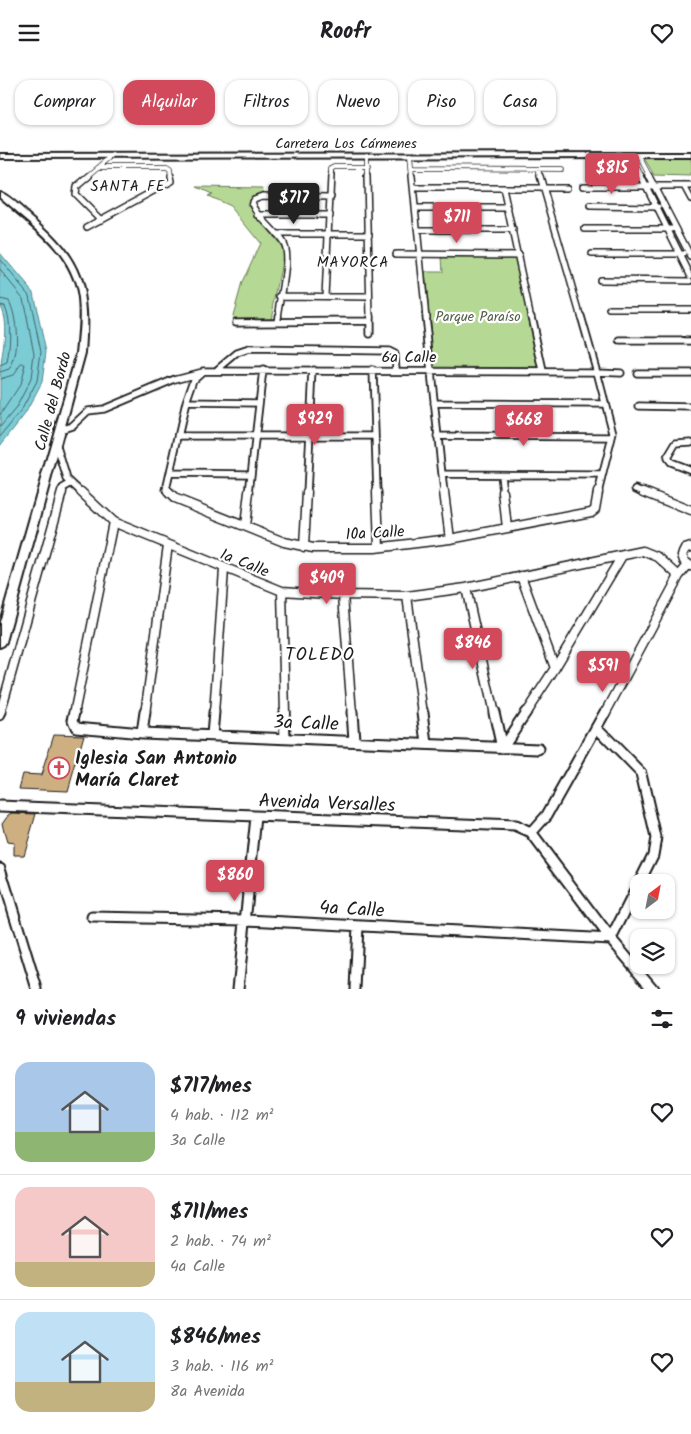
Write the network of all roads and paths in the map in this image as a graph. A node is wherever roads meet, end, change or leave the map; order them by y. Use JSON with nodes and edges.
{"nodes":[{"id":1,"x":113,"y":155,"type":"junction"},
{"id":2,"x":367,"y":155,"type":"junction"},
{"id":3,"x":410,"y":155,"type":"junction"},
{"id":4,"x":691,"y":155,"type":"edge"},
{"id":5,"x":0,"y":156,"type":"edge"},
{"id":6,"x":632,"y":156,"type":"junction"},
{"id":7,"x":639,"y":156,"type":"junction"},
{"id":8,"x":412,"y":166,"type":"junction"},
{"id":9,"x":99,"y":167,"type":"junction"},
{"id":10,"x":368,"y":167,"type":"junction"},
{"id":11,"x":538,"y":169,"type":"junction"},
{"id":12,"x":560,"y":169,"type":"dead end"},
{"id":13,"x":646,"y":185,"type":"junction"},
{"id":14,"x":583,"y":186,"type":"dead end"},
{"id":15,"x":691,"y":186,"type":"edge"},
{"id":16,"x":655,"y":187,"type":"junction"},
{"id":17,"x":684,"y":187,"type":"junction"},
{"id":18,"x":414,"y":188,"type":"junction"},
{"id":19,"x":503,"y":188,"type":"junction"},
{"id":20,"x":545,"y":188,"type":"junction"},
{"id":21,"x":567,"y":188,"type":"dead end"},
{"id":22,"x":0,"y":194,"type":"edge"},
{"id":23,"x":331,"y":197,"type":"junction"},
{"id":24,"x":691,"y":199,"type":"edge"},
{"id":25,"x":590,"y":206,"type":"dead end"},
{"id":26,"x":657,"y":207,"type":"junction"},
{"id":27,"x":665,"y":207,"type":"junction"},
{"id":28,"x":416,"y":208,"type":"junction"},
{"id":29,"x":508,"y":208,"type":"junction"},
{"id":30,"x":258,"y":215,"type":"junction"},
{"id":31,"x":330,"y":215,"type":"junction"},
{"id":32,"x":101,"y":219,"type":"junction"},
{"id":33,"x":87,"y":227,"type":"dead end"},
{"id":34,"x":585,"y":229,"type":"dead end"},
{"id":35,"x":668,"y":229,"type":"junction"},
{"id":36,"x":677,"y":229,"type":"junction"},
{"id":37,"x":418,"y":230,"type":"junction"},
{"id":38,"x":513,"y":230,"type":"junction"},
{"id":39,"x":276,"y":234,"type":"junction"},
{"id":40,"x":328,"y":234,"type":"junction"},
{"id":41,"x":369,"y":234,"type":"junction"},
{"id":42,"x":396,"y":254,"type":"dead end"},
{"id":43,"x":420,"y":254,"type":"junction"},
{"id":44,"x":592,"y":254,"type":"dead end"},
{"id":45,"x":680,"y":254,"type":"junction"},
{"id":46,"x":519,"y":255,"type":"junction"},
{"id":47,"x":690,"y":255,"type":"edge"},
{"id":48,"x":691,"y":276,"type":"edge"},
{"id":49,"x":600,"y":279,"type":"dead end"},
{"id":50,"x":691,"y":281,"type":"edge"},
{"id":51,"x":280,"y":296,"type":"junction"},
{"id":52,"x":325,"y":296,"type":"junction"},
{"id":53,"x":369,"y":297,"type":"junction"},
{"id":54,"x":610,"y":309,"type":"dead end"},
{"id":55,"x":691,"y":309,"type":"edge"},
{"id":56,"x":369,"y":321,"type":"junction"},
{"id":57,"x":236,"y":322,"type":"dead end"},
{"id":58,"x":277,"y":322,"type":"junction"},
{"id":59,"x":370,"y":334,"type":"dead end"},
{"id":60,"x":620,"y":341,"type":"dead end"},
{"id":61,"x":691,"y":341,"type":"edge"},
{"id":62,"x":218,"y":369,"type":"junction"},
{"id":63,"x":263,"y":369,"type":"junction"},
{"id":64,"x":313,"y":370,"type":"junction"},
{"id":65,"x":373,"y":370,"type":"junction"},
{"id":66,"x":396,"y":370,"type":"junction"},
{"id":67,"x":431,"y":370,"type":"junction"},
{"id":68,"x":543,"y":371,"type":"junction"},
{"id":69,"x":597,"y":372,"type":"junction"},
{"id":70,"x":201,"y":373,"type":"junction"},
{"id":71,"x":621,"y":373,"type":"dead end"},
{"id":72,"x":637,"y":373,"type":"dead end"},
{"id":73,"x":691,"y":373,"type":"edge"},
{"id":74,"x":186,"y":402,"type":"junction"},
{"id":75,"x":259,"y":403,"type":"junction"},
{"id":76,"x":434,"y":403,"type":"junction"},
{"id":77,"x":605,"y":404,"type":"junction"},
{"id":78,"x":639,"y":406,"type":"dead end"},
{"id":79,"x":691,"y":407,"type":"edge"},
{"id":80,"x":60,"y":430,"type":"junction"},
{"id":81,"x":179,"y":436,"type":"junction"},
{"id":82,"x":255,"y":436,"type":"junction"},
{"id":83,"x":310,"y":436,"type":"junction"},
{"id":84,"x":375,"y":436,"type":"junction"},
{"id":85,"x":437,"y":436,"type":"junction"},
{"id":86,"x":611,"y":437,"type":"junction"},
{"id":87,"x":691,"y":442,"type":"edge"},
{"id":88,"x":56,"y":443,"type":"junction"},
{"id":89,"x":691,"y":470,"type":"edge"},
{"id":90,"x":170,"y":473,"type":"junction"},
{"id":91,"x":442,"y":474,"type":"junction"},
{"id":92,"x":251,"y":475,"type":"junction"},
{"id":93,"x":501,"y":475,"type":"junction"},
{"id":94,"x":601,"y":475,"type":"junction"},
{"id":95,"x":70,"y":484,"type":"junction"},
{"id":96,"x":636,"y":489,"type":"dead end"},
{"id":97,"x":691,"y":511,"type":"edge"},
{"id":98,"x":112,"y":522,"type":"junction"},
{"id":99,"x":245,"y":526,"type":"junction"},
{"id":100,"x":507,"y":527,"type":"junction"},
{"id":101,"x":450,"y":539,"type":"junction"},
{"id":102,"x":168,"y":545,"type":"junction"},
{"id":103,"x":304,"y":547,"type":"junction"},
{"id":104,"x":379,"y":547,"type":"junction"},
{"id":105,"x":691,"y":547,"type":"edge"},
{"id":106,"x":622,"y":556,"type":"junction"},
{"id":107,"x":690,"y":565,"type":"edge"},
{"id":108,"x":224,"y":569,"type":"junction"},
{"id":109,"x":680,"y":575,"type":"junction"},
{"id":110,"x":521,"y":576,"type":"junction"},
{"id":111,"x":466,"y":587,"type":"junction"},
{"id":112,"x":282,"y":591,"type":"junction"},
{"id":113,"x":344,"y":595,"type":"junction"},
{"id":114,"x":407,"y":596,"type":"junction"},
{"id":115,"x":0,"y":642,"type":"edge"},
{"id":116,"x":554,"y":668,"type":"junction"},
{"id":117,"x":0,"y":715,"type":"edge"},
{"id":118,"x":598,"y":728,"type":"junction"},
{"id":119,"x":142,"y":733,"type":"junction"},
{"id":120,"x":212,"y":735,"type":"junction"},
{"id":121,"x":285,"y":738,"type":"junction"},
{"id":122,"x":354,"y":740,"type":"junction"},
{"id":123,"x":427,"y":744,"type":"junction"},
{"id":124,"x":502,"y":749,"type":"junction"},
{"id":125,"x":539,"y":749,"type":"dead end"},
{"id":126,"x":0,"y":806,"type":"edge"},
{"id":127,"x":256,"y":817,"type":"junction"},
{"id":128,"x":531,"y":833,"type":"junction"},
{"id":129,"x":0,"y":868,"type":"edge"},
{"id":130,"x":644,"y":874,"type":"edge"},
{"id":131,"x":630,"y":900,"type":"edge"},
{"id":132,"x":92,"y":917,"type":"dead end"},
{"id":133,"x":246,"y":920,"type":"junction"},
{"id":134,"x":358,"y":926,"type":"junction"},
{"id":135,"x":610,"y":939,"type":"junction"},
{"id":136,"x":37,"y":989,"type":"edge"},
{"id":137,"x":238,"y":989,"type":"edge"},
{"id":138,"x":356,"y":989,"type":"edge"},
{"id":139,"x":653,"y":989,"type":"edge"}],
"edges":[{"from":1,"to":2,"type":"main road","name":"Carretera Los Cármenes"},
{"from":1,"to":5,"type":"main road","name":"Carretera Los Cármenes"},
{"from":1,"to":9,"type":"street"},
{"from":2,"to":3,"type":"main road","name":"Carretera Los Cármenes"},
{"from":2,"to":10,"type":"street"},
{"from":3,"to":6,"type":"main road","name":"Carretera Los Cármenes"},
{"from":3,"to":8,"type":"street"},
{"from":4,"to":7,"type":"main road","name":"Carretera Los Cármenes"},
{"from":6,"to":7,"type":"main road","name":"Carretera Los Cármenes"},
{"from":6,"to":13,"type":"street"},
{"from":7,"to":16,"type":"street"},
{"from":8,"to":11,"type":"street"},
{"from":8,"to":18,"type":"street"},
{"from":9,"to":32,"type":"street"},
{"from":9,"to":32,"type":"street"},
{"from":10,"to":23,"type":"street"},
{"from":10,"to":41,"type":"street"},
{"from":11,"to":12,"type":"street"},
{"from":11,"to":20,"type":"street"},
{"from":13,"to":14,"type":"street"},
{"from":13,"to":16,"type":"street"},
{"from":13,"to":26,"type":"street"},
{"from":15,"to":17,"type":"street"},
{"from":16,"to":17,"type":"street"},
{"from":16,"to":17,"type":"street"},
{"from":16,"to":27,"type":"street"},
{"from":17,"to":24,"type":"street"},
{"from":18,"to":19,"type":"street"},
{"from":18,"to":28,"type":"street"},
{"from":19,"to":20,"type":"street"},
{"from":19,"to":29,"type":"street"},
{"from":20,"to":21,"type":"street"},
{"from":20,"to":69,"type":"street"},
{"from":22,"to":80,"type":"main road","name":"Calle del Bordo"},
{"from":23,"to":30,"type":"street"},
{"from":23,"to":31,"type":"street"},
{"from":25,"to":26,"type":"street"},
{"from":26,"to":27,"type":"street"},
{"from":26,"to":35,"type":"street"},
{"from":27,"to":36,"type":"street"},
{"from":28,"to":29,"type":"street"},
{"from":28,"to":37,"type":"street"},
{"from":29,"to":38,"type":"street"},
{"from":30,"to":31,"type":"street"},
{"from":30,"to":39,"type":"street"},
{"from":31,"to":40,"type":"street"},
{"from":32,"to":33,"type":"street"},
{"from":34,"to":35,"type":"street"},
{"from":35,"to":36,"type":"street"},
{"from":35,"to":45,"type":"street"},
{"from":36,"to":47,"type":"street"},
{"from":37,"to":38,"type":"street"},
{"from":37,"to":43,"type":"street"},
{"from":38,"to":46,"type":"street"},
{"from":39,"to":40,"type":"street"},
{"from":39,"to":51,"type":"street"},
{"from":40,"to":41,"type":"street"},
{"from":40,"to":52,"type":"street"},
{"from":41,"to":53,"type":"street"},
{"from":42,"to":43,"type":"street"},
{"from":43,"to":46,"type":"street"},
{"from":43,"to":67,"type":"street"},
{"from":44,"to":45,"type":"street"},
{"from":45,"to":47,"type":"street"},
{"from":45,"to":48,"type":"street"},
{"from":46,"to":68,"type":"street"},
{"from":49,"to":50,"type":"street"},
{"from":51,"to":52,"type":"street"},
{"from":51,"to":58,"type":"street"},
{"from":52,"to":53,"type":"street"},
{"from":53,"to":56,"type":"street"},
{"from":54,"to":55,"type":"street"},
{"from":56,"to":58,"type":"street"},
{"from":56,"to":59,"type":"street"},
{"from":57,"to":58,"type":"street"},
{"from":60,"to":61,"type":"street"},
{"from":62,"to":63,"type":"street","name":"6a Calle"},
{"from":62,"to":66,"type":"street"},
{"from":62,"to":70,"type":"street","name":"6a Calle"},
{"from":63,"to":64,"type":"street","name":"6a Calle"},
{"from":63,"to":75,"type":"street"},
{"from":64,"to":65,"type":"street","name":"6a Calle"},
{"from":64,"to":83,"type":"street"},
{"from":65,"to":66,"type":"street","name":"6a Calle"},
{"from":65,"to":84,"type":"street"},
{"from":66,"to":67,"type":"street","name":"6a Calle"},
{"from":67,"to":68,"type":"street","name":"6a Calle"},
{"from":67,"to":76,"type":"street"},
{"from":68,"to":69,"type":"street","name":"6a Calle"},
{"from":69,"to":71,"type":"street","name":"6a Calle"},
{"from":69,"to":77,"type":"street"},
{"from":70,"to":74,"type":"street"},
{"from":70,"to":80,"type":"street","name":"6a Calle"},
{"from":72,"to":73,"type":"street"},
{"from":74,"to":75,"type":"street"},
{"from":74,"to":81,"type":"street"},
{"from":75,"to":82,"type":"street"},
{"from":76,"to":77,"type":"street"},
{"from":76,"to":85,"type":"street"},
{"from":77,"to":86,"type":"street"},
{"from":78,"to":79,"type":"street"},
{"from":80,"to":88,"type":"main road","name":"Calle del Bordo"},
{"from":81,"to":82,"type":"street"},
{"from":81,"to":90,"type":"street"},
{"from":82,"to":83,"type":"street"},
{"from":82,"to":92,"type":"street"},
{"from":83,"to":84,"type":"street"},
{"from":83,"to":103,"type":"street"},
{"from":84,"to":104,"type":"street"},
{"from":85,"to":86,"type":"street"},
{"from":85,"to":91,"type":"street"},
{"from":86,"to":94,"type":"street"},
{"from":87,"to":89,"type":"street"},
{"from":88,"to":95,"type":"street","name":"1a Calle"},
{"from":88,"to":115,"type":"main road","name":"Calle del Bordo"},
{"from":90,"to":92,"type":"street"},
{"from":90,"to":99,"type":"street","name":"10a Calle"},
{"from":91,"to":93,"type":"street"},
{"from":91,"to":101,"type":"street"},
{"from":92,"to":99,"type":"street"},
{"from":93,"to":94,"type":"street"},
{"from":93,"to":100,"type":"street"},
{"from":94,"to":100,"type":"street","name":"10a Calle"},
{"from":95,"to":98,"type":"street","name":"1a Calle"},
{"from":95,"to":117,"type":"street"},
{"from":96,"to":97,"type":"street"},
{"from":98,"to":102,"type":"street","name":"1a Calle"},
{"from":98,"to":119,"type":"street","name":"3a Calle"},
{"from":99,"to":103,"type":"street","name":"10a Calle"},
{"from":100,"to":101,"type":"street","name":"10a Calle"},
{"from":101,"to":104,"type":"street","name":"10a Calle"},
{"from":102,"to":108,"type":"street","name":"1a Calle"},
{"from":102,"to":119,"type":"street"},
{"from":103,"to":104,"type":"street","name":"10a Calle"},
{"from":105,"to":107,"type":"street"},
{"from":106,"to":109,"type":"street","name":"1a Calle"},
{"from":106,"to":110,"type":"street","name":"1a Calle"},
{"from":106,"to":116,"type":"street"},
{"from":107,"to":109,"type":"street"},
{"from":108,"to":112,"type":"street","name":"1a Calle"},
{"from":108,"to":120,"type":"street"},
{"from":109,"to":118,"type":"street"},
{"from":110,"to":111,"type":"street","name":"1a Calle"},
{"from":110,"to":116,"type":"street"},
{"from":111,"to":114,"type":"street","name":"1a Calle"},
{"from":111,"to":124,"type":"street"},
{"from":112,"to":113,"type":"street","name":"1a Calle"},
{"from":112,"to":121,"type":"street"},
{"from":113,"to":114,"type":"street","name":"1a Calle"},
{"from":113,"to":122,"type":"street"},
{"from":114,"to":123,"type":"street"},
{"from":116,"to":124,"type":"street"},
{"from":118,"to":128,"type":"street"},
{"from":118,"to":130,"type":"street"},
{"from":119,"to":120,"type":"street","name":"3a Calle"},
{"from":120,"to":121,"type":"street","name":"3a Calle"},
{"from":121,"to":122,"type":"street","name":"3a Calle"},
{"from":122,"to":123,"type":"street","name":"3a Calle"},
{"from":123,"to":124,"type":"street","name":"3a Calle"},
{"from":124,"to":125,"type":"street","name":"3a Calle"},
{"from":126,"to":127,"type":"street","name":"Avenida Versalles"},
{"from":127,"to":128,"type":"street","name":"Avenida Versalles"},
{"from":127,"to":133,"type":"street"},
{"from":128,"to":135,"type":"street"},
{"from":129,"to":136,"type":"street"},
{"from":131,"to":135,"type":"street"},
{"from":132,"to":133,"type":"street","name":"4a Calle"},
{"from":133,"to":134,"type":"street","name":"4a Calle"},
{"from":133,"to":137,"type":"street"},
{"from":134,"to":135,"type":"street","name":"4a Calle"},
{"from":134,"to":138,"type":"street"},
{"from":135,"to":139,"type":"street"}]}
